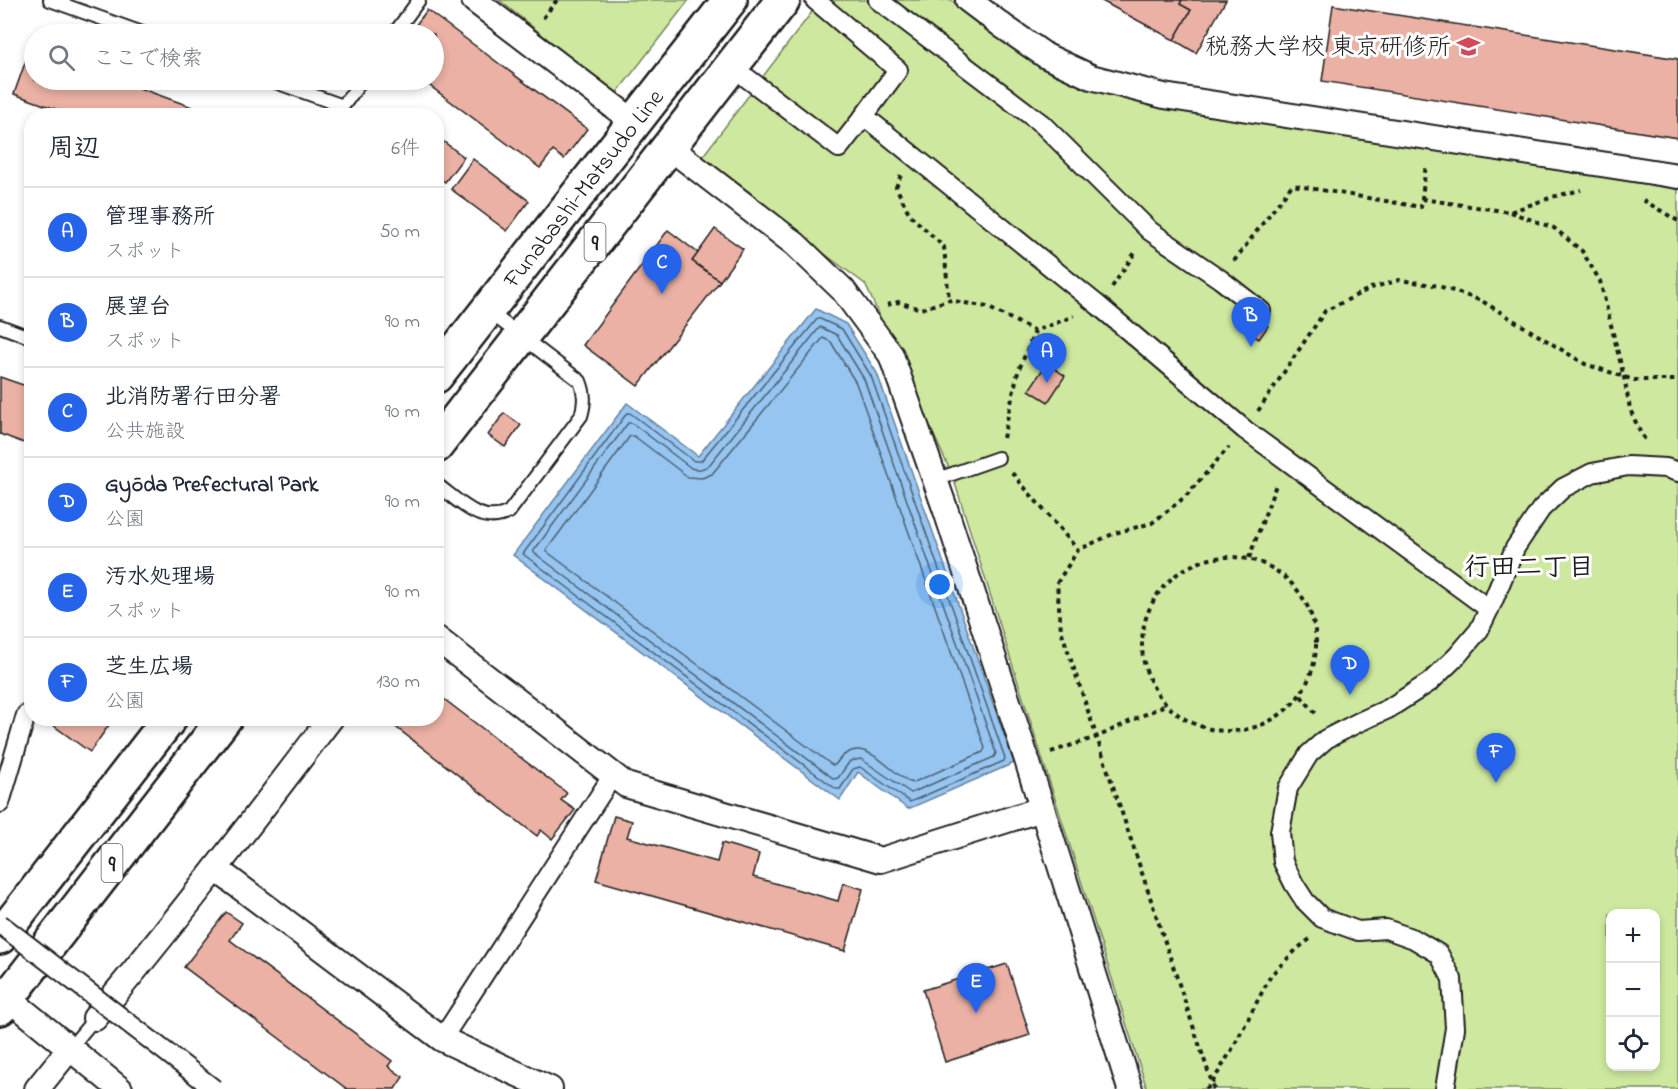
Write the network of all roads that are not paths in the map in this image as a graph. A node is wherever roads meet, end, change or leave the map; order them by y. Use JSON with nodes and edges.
{"nodes":[{"id":1,"x":50,"y":0,"type":"edge"},
{"id":2,"x":419,"y":0,"type":"edge"},
{"id":3,"x":474,"y":0,"type":"edge"},
{"id":4,"x":730,"y":0,"type":"edge"},
{"id":5,"x":783,"y":0,"type":"edge"},
{"id":6,"x":815,"y":0,"type":"edge"},
{"id":7,"x":878,"y":0,"type":"edge"},
{"id":8,"x":969,"y":0,"type":"edge"},
{"id":9,"x":117,"y":24,"type":"edge"},
{"id":10,"x":401,"y":24,"type":"edge"},
{"id":11,"x":747,"y":78,"type":"dead end"},
{"id":12,"x":293,"y":90,"type":"edge"},
{"id":13,"x":356,"y":90,"type":"edge"},
{"id":14,"x":335,"y":108,"type":"edge"},
{"id":15,"x":344,"y":108,"type":"edge"},
{"id":16,"x":864,"y":116,"type":"junction"},
{"id":17,"x":634,"y":122,"type":"junction"},
{"id":18,"x":669,"y":147,"type":"junction"},
{"id":19,"x":1678,"y":176,"type":"edge"},
{"id":20,"x":487,"y":311,"type":"junction"},
{"id":21,"x":1261,"y":311,"type":"dead end"},
{"id":22,"x":0,"y":326,"type":"edge"},
{"id":23,"x":24,"y":335,"type":"edge"},
{"id":24,"x":521,"y":337,"type":"junction"},
{"id":25,"x":444,"y":366,"type":"edge"},
{"id":26,"x":444,"y":436,"type":"edge"},
{"id":27,"x":998,"y":458,"type":"road end"},
{"id":28,"x":1672,"y":470,"type":"edge"},
{"id":29,"x":935,"y":480,"type":"junction"},
{"id":30,"x":444,"y":490,"type":"edge"},
{"id":31,"x":1489,"y":609,"type":"junction"},
{"id":32,"x":444,"y":644,"type":"edge"},
{"id":33,"x":24,"y":722,"type":"edge"},
{"id":34,"x":164,"y":726,"type":"edge"},
{"id":35,"x":219,"y":726,"type":"edge"},
{"id":36,"x":325,"y":726,"type":"edge"},
{"id":37,"x":613,"y":775,"type":"junction"},
{"id":38,"x":0,"y":803,"type":"edge"},
{"id":39,"x":1042,"y":809,"type":"junction"},
{"id":40,"x":216,"y":869,"type":"junction"},
{"id":41,"x":0,"y":924,"type":"edge"},
{"id":42,"x":0,"y":937,"type":"edge"},
{"id":43,"x":4,"y":1003,"type":"edge"},
{"id":44,"x":95,"y":1018,"type":"joint"},
{"id":45,"x":442,"y":1040,"type":"junction"},
{"id":46,"x":70,"y":1048,"type":"junction"},
{"id":47,"x":37,"y":1089,"type":"edge"},
{"id":48,"x":120,"y":1089,"type":"edge"},
{"id":49,"x":214,"y":1089,"type":"edge"},
{"id":50,"x":550,"y":1089,"type":"edge"},
{"id":51,"x":1130,"y":1089,"type":"edge"},
{"id":52,"x":1445,"y":1089,"type":"edge"}],
"edges":[{"from":1,"to":9,"type":"lane"},
{"from":2,"to":10,"type":"lane"},
{"from":3,"to":17,"type":"street"},
{"from":4,"to":17,"type":"main road","name":"Funabashi-Matsudo Line","number":"9"},
{"from":5,"to":18,"type":"main road","name":"Funabashi-Matsudo Line","number":"9"},
{"from":6,"to":16,"type":"street"},
{"from":7,"to":21,"type":"street"},
{"from":8,"to":19,"type":"street"},
{"from":11,"to":16,"type":"street"},
{"from":12,"to":14,"type":"lane"},
{"from":13,"to":15,"type":"lane"},
{"from":16,"to":31,"type":"street"},
{"from":17,"to":20,"type":"main road","name":"Funabashi-Matsudo Line","number":"9"},
{"from":18,"to":24,"type":"main road","name":"Funabashi-Matsudo Line","number":"9"},
{"from":18,"to":29,"type":"street"},
{"from":20,"to":24,"type":"lane"},
{"from":20,"to":25,"type":"main road","name":"Funabashi-Matsudo Line","number":"9"},
{"from":22,"to":23,"type":"lane"},
{"from":24,"to":26,"type":"main road","name":"Funabashi-Matsudo Line","number":"9"},
{"from":24,"to":30,"type":"lane"},
{"from":27,"to":29,"type":"lane"},
{"from":28,"to":31,"type":"street"},
{"from":29,"to":39,"type":"street"},
{"from":31,"to":52,"type":"street"},
{"from":32,"to":37,"type":"street"},
{"from":33,"to":38,"type":"street"},
{"from":34,"to":42,"type":"main road","number":"9"},
{"from":35,"to":43,"type":"main road","number":"9"},
{"from":36,"to":40,"type":"street"},
{"from":37,"to":39,"type":"street"},
{"from":37,"to":45,"type":"street"},
{"from":39,"to":51,"type":"street"},
{"from":40,"to":44,"type":"street"},
{"from":40,"to":45,"type":"street"},
{"from":41,"to":49,"type":"street","bridge":true},
{"from":43,"to":46,"type":"street"},
{"from":44,"to":46,"type":"lane"},
{"from":45,"to":50,"type":"street"},
{"from":46,"to":47,"type":"street"},
{"from":46,"to":48,"type":"street"}]}
